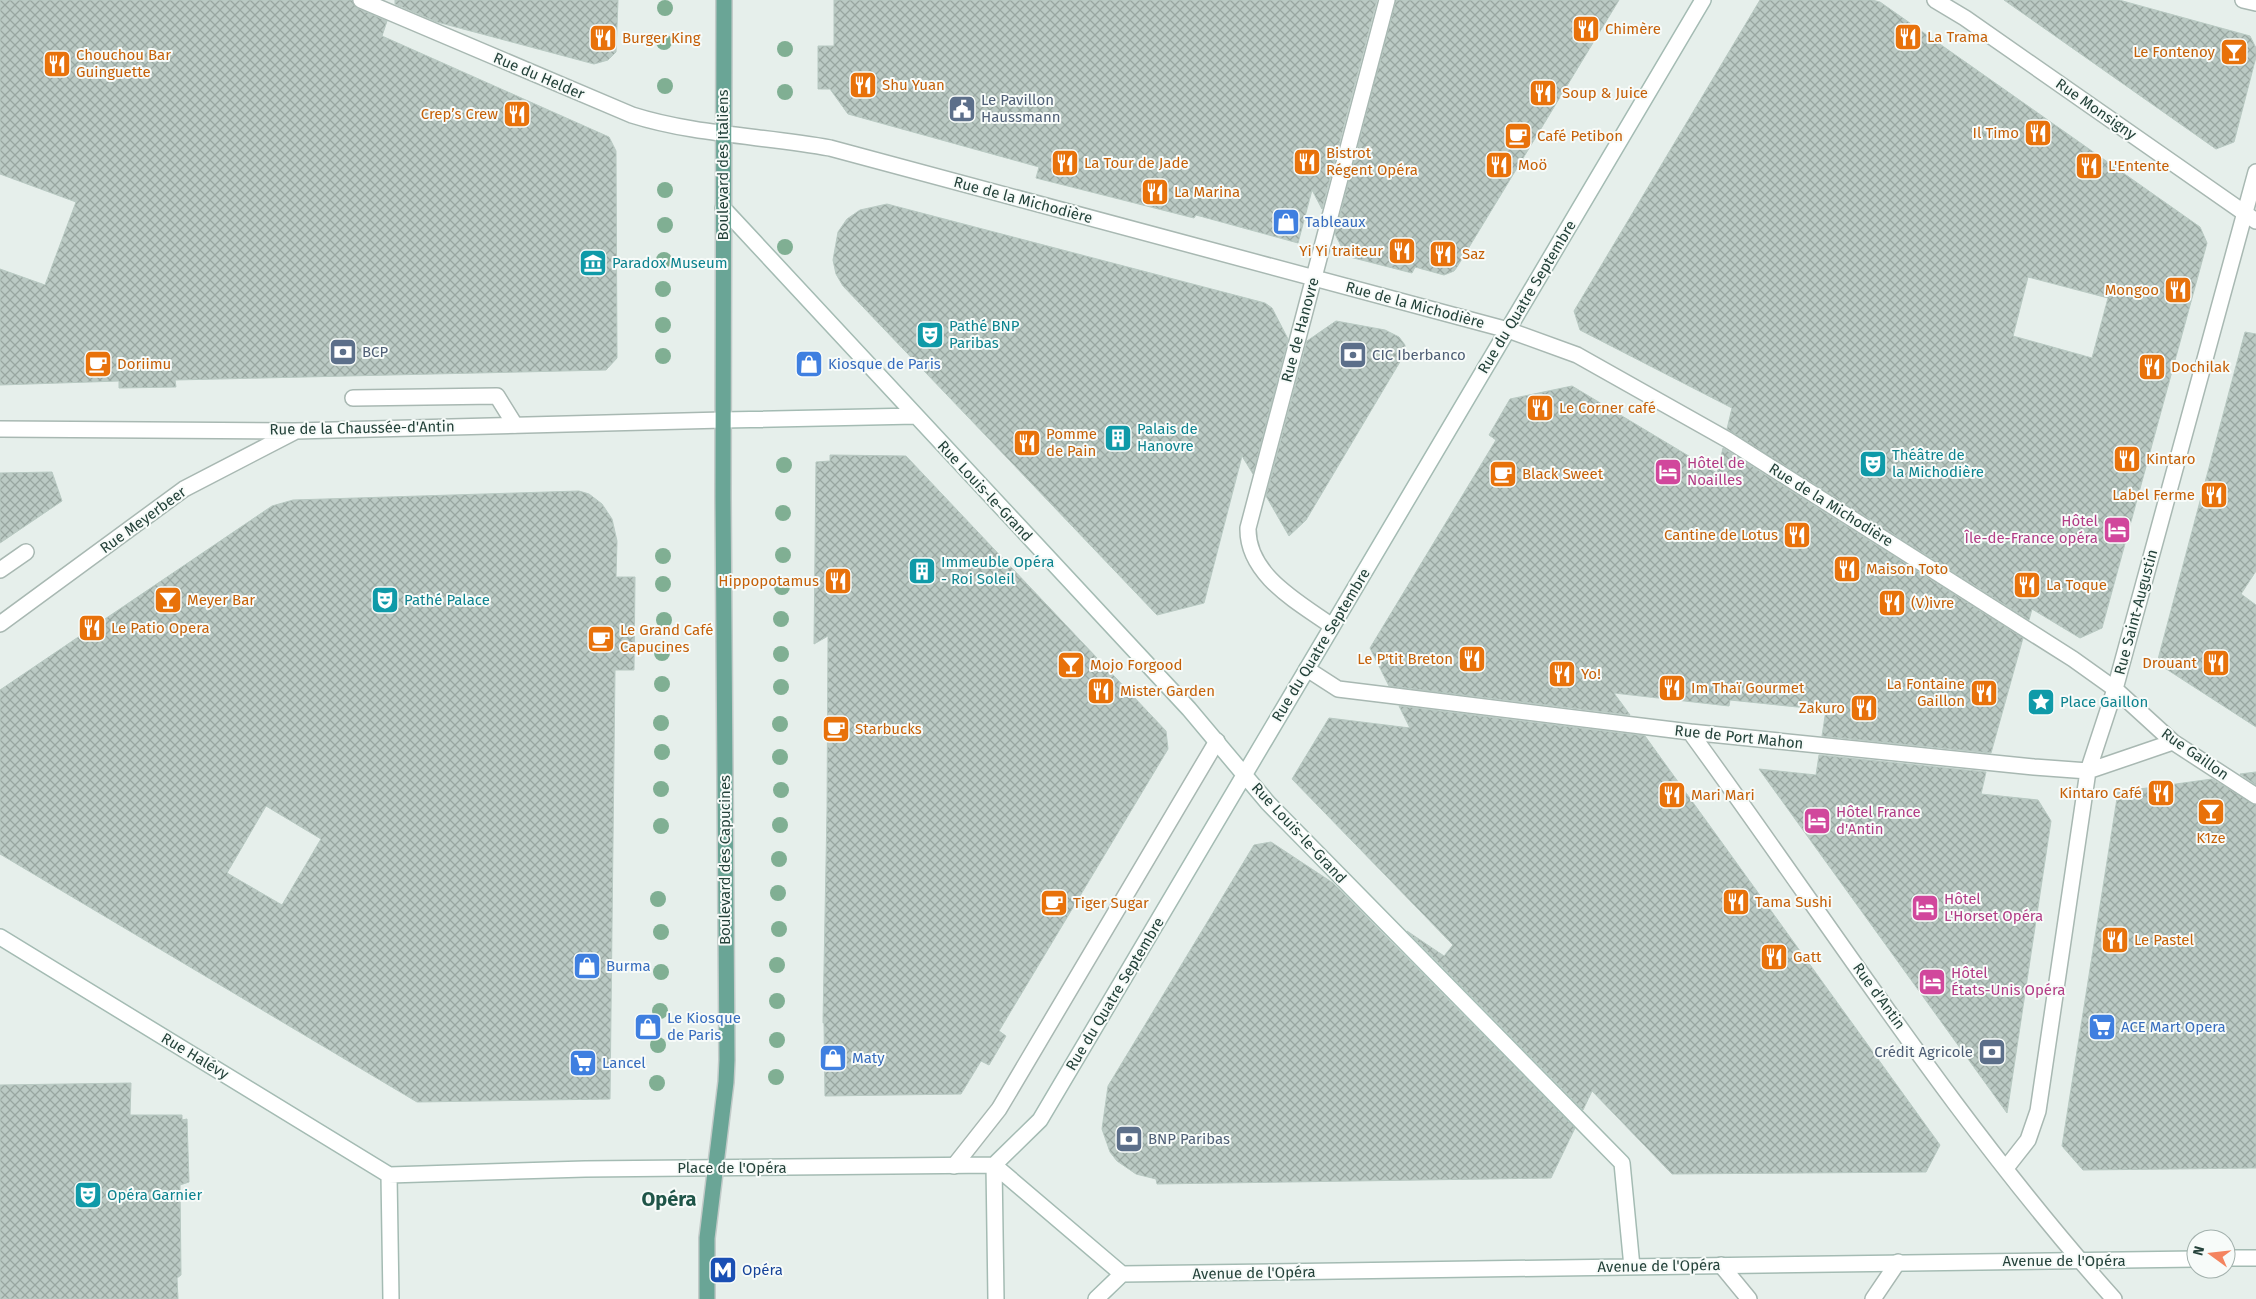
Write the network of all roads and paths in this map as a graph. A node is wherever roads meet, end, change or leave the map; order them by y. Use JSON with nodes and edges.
{"nodes":[{"id":1,"x":361,"y":0,"type":"edge"},
{"id":2,"x":724,"y":0,"type":"edge"},
{"id":3,"x":1387,"y":0,"type":"edge"},
{"id":4,"x":1703,"y":0,"type":"edge"},
{"id":5,"x":1935,"y":0,"type":"edge"},
{"id":6,"x":2242,"y":0,"type":"edge"},
{"id":7,"x":2256,"y":4,"type":"edge"},
{"id":8,"x":723,"y":132,"type":"junction"},
{"id":9,"x":2256,"y":172,"type":"edge"},
{"id":10,"x":723,"y":208,"type":"junction"},
{"id":11,"x":2250,"y":217,"type":"edge"},
{"id":12,"x":1314,"y":278,"type":"junction"},
{"id":13,"x":1508,"y":330,"type":"junction"},
{"id":14,"x":353,"y":398,"type":"dead end"},
{"id":15,"x":916,"y":416,"type":"junction"},
{"id":16,"x":723,"y":420,"type":"junction"},
{"id":17,"x":516,"y":425,"type":"junction"},
{"id":18,"x":0,"y":429,"type":"edge"},
{"id":19,"x":295,"y":431,"type":"junction"},
{"id":20,"x":26,"y":552,"type":"dead end"},
{"id":21,"x":0,"y":570,"type":"edge"},
{"id":22,"x":0,"y":624,"type":"edge"},
{"id":23,"x":1332,"y":626,"type":"junction"},
{"id":24,"x":1306,"y":668,"type":"junction"},
{"id":25,"x":2115,"y":689,"type":"junction"},
{"id":26,"x":1690,"y":732,"type":"junction"},
{"id":27,"x":1217,"y":741,"type":"junction"},
{"id":28,"x":2174,"y":742,"type":"junction"},
{"id":29,"x":2088,"y":771,"type":"junction"},
{"id":30,"x":1245,"y":774,"type":"junction"},
{"id":31,"x":2256,"y":796,"type":"edge"},
{"id":32,"x":0,"y":937,"type":"edge"},
{"id":33,"x":994,"y":1165,"type":"junction"},
{"id":34,"x":954,"y":1166,"type":"junction"},
{"id":35,"x":716,"y":1168,"type":"junction"},
{"id":36,"x":2006,"y":1168,"type":"junction"},
{"id":37,"x":389,"y":1176,"type":"junction"},
{"id":38,"x":2236,"y":1258,"type":"edge"},
{"id":39,"x":2256,"y":1258,"type":"edge"},
{"id":40,"x":2186,"y":1259,"type":"edge"},
{"id":41,"x":1898,"y":1262,"type":"junction"},
{"id":42,"x":2080,"y":1262,"type":"junction"},
{"id":43,"x":1721,"y":1265,"type":"junction"},
{"id":44,"x":1632,"y":1267,"type":"junction"},
{"id":45,"x":1122,"y":1274,"type":"junction"},
{"id":46,"x":391,"y":1299,"type":"edge"},
{"id":47,"x":707,"y":1299,"type":"edge"},
{"id":48,"x":996,"y":1299,"type":"edge"},
{"id":49,"x":1096,"y":1299,"type":"edge"},
{"id":50,"x":1750,"y":1299,"type":"edge"},
{"id":51,"x":1873,"y":1299,"type":"edge"},
{"id":52,"x":2114,"y":1299,"type":"edge"}],
"edges":[{"from":1,"to":8,"type":"street","name":"Rue du Helder"},
{"from":2,"to":8,"type":"main road","name":"Boulevard des Italiens"},
{"from":3,"to":12,"type":"street","name":"Rue de Hanovre"},
{"from":4,"to":13,"type":"street","name":"Rue du Quatre Septembre"},
{"from":5,"to":11,"type":"street","name":"Rue Monsigny"},
{"from":6,"to":7,"type":"street"},
{"from":8,"to":10,"type":"main road","name":"Boulevard des Italiens"},
{"from":8,"to":12,"type":"street","name":"Rue de la Michodière"},
{"from":9,"to":11,"type":"street","name":"Rue Saint-Augustin"},
{"from":10,"to":15,"type":"street","name":"Rue Louis-le-Grand"},
{"from":10,"to":16,"type":"main road","name":"Boulevard des Italiens"},
{"from":11,"to":25,"type":"street","name":"Rue Saint-Augustin"},
{"from":12,"to":13,"type":"street","name":"Rue de la Michodière"},
{"from":12,"to":23,"type":"street","name":"Rue de Hanovre"},
{"from":13,"to":23,"type":"street","name":"Rue du Quatre Septembre"},
{"from":13,"to":25,"type":"street","name":"Rue de la Michodière"},
{"from":14,"to":17,"type":"street"},
{"from":15,"to":16,"type":"street"},
{"from":15,"to":27,"type":"street","name":"Rue Louis-le-Grand"},
{"from":16,"to":17,"type":"street","name":"Rue de la Chaussée-d'Antin"},
{"from":16,"to":35,"type":"main road","name":"Boulevard des Capucines"},
{"from":17,"to":19,"type":"street","name":"Rue de la Chaussée-d'Antin"},
{"from":18,"to":19,"type":"street","name":"Rue de la Chaussée-d'Antin"},
{"from":19,"to":22,"type":"street","name":"Rue Meyerbeer"},
{"from":20,"to":21,"type":"street"},
{"from":23,"to":24,"type":"street","name":"Rue du Quatre Septembre"},
{"from":24,"to":26,"type":"street","name":"Rue de Port Mahon"},
{"from":24,"to":30,"type":"street","name":"Rue du Quatre Septembre"},
{"from":25,"to":28,"type":"street","name":"Rue Gaillon"},
{"from":25,"to":29,"type":"street","name":"Rue Saint-Augustin"},
{"from":26,"to":29,"type":"street","name":"Rue de Port Mahon"},
{"from":26,"to":36,"type":"street","name":"Rue d'Antin"},
{"from":27,"to":30,"type":"street","name":"Rue Louis-le-Grand"},
{"from":27,"to":34,"type":"street"},
{"from":28,"to":29,"type":"street","name":"Rue de Port Mahon"},
{"from":28,"to":31,"type":"street","name":"Rue Gaillon"},
{"from":29,"to":36,"type":"street","name":"Rue Saint-Augustin"},
{"from":30,"to":33,"type":"street","name":"Rue du Quatre Septembre"},
{"from":30,"to":44,"type":"street","name":"Rue Louis-le-Grand"},
{"from":32,"to":37,"type":"street","name":"Rue Halévy"},
{"from":33,"to":34,"type":"street","name":"Place de l'Opéra"},
{"from":33,"to":45,"type":"street"},
{"from":33,"to":48,"type":"street"},
{"from":34,"to":35,"type":"street","name":"Place de l'Opéra"},
{"from":35,"to":37,"type":"street","name":"Place de l'Opéra"},
{"from":35,"to":47,"type":"main road","name":"Boulevard des Capucines"},
{"from":36,"to":42,"type":"street","name":"Rue d'Antin"},
{"from":37,"to":46,"type":"street"},
{"from":38,"to":39,"type":"street"},
{"from":40,"to":42,"type":"street","name":"Avenue de l'Opéra"},
{"from":41,"to":42,"type":"street","name":"Avenue de l'Opéra"},
{"from":41,"to":43,"type":"street","name":"Avenue de l'Opéra"},
{"from":41,"to":51,"type":"street"},
{"from":42,"to":52,"type":"street","name":"Rue d'Antin"},
{"from":43,"to":44,"type":"street","name":"Avenue de l'Opéra"},
{"from":43,"to":50,"type":"street"},
{"from":44,"to":45,"type":"street","name":"Avenue de l'Opéra"},
{"from":45,"to":49,"type":"street"}]}
